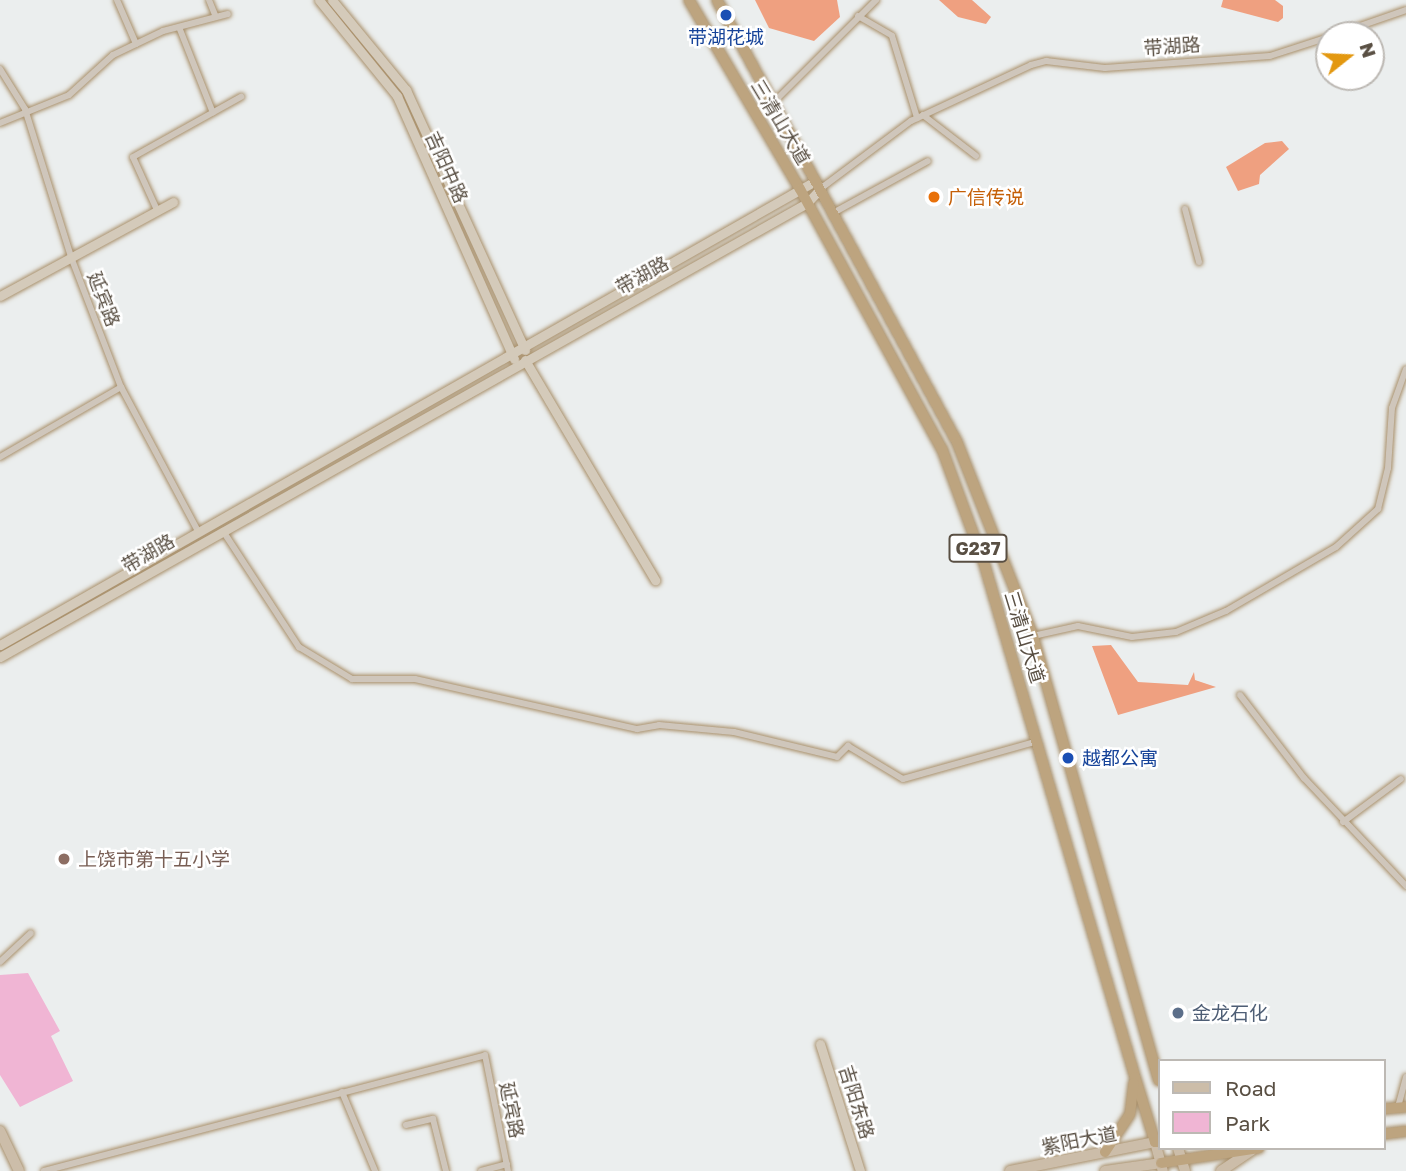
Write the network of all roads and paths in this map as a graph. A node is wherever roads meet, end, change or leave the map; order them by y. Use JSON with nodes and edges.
{"nodes":[{"id":1,"x":117,"y":0,"type":"edge"},
{"id":2,"x":209,"y":0,"type":"edge"},
{"id":3,"x":319,"y":0,"type":"edge"},
{"id":4,"x":332,"y":0,"type":"edge"},
{"id":5,"x":689,"y":0,"type":"edge"},
{"id":6,"x":717,"y":0,"type":"edge"},
{"id":7,"x":876,"y":0,"type":"edge"},
{"id":8,"x":1406,"y":9,"type":"edge"},
{"id":9,"x":228,"y":14,"type":"dead end"},
{"id":10,"x":859,"y":16,"type":"junction"},
{"id":11,"x":216,"y":17,"type":"junction"},
{"id":12,"x":1373,"y":21,"type":"edge"},
{"id":13,"x":179,"y":27,"type":"junction"},
{"id":14,"x":1315,"y":42,"type":"edge"},
{"id":15,"x":136,"y":44,"type":"junction"},
{"id":16,"x":0,"y":69,"type":"edge"},
{"id":17,"x":241,"y":97,"type":"dead end"},
{"id":18,"x":773,"y":103,"type":"junction"},
{"id":19,"x":25,"y":109,"type":"junction"},
{"id":20,"x":213,"y":113,"type":"junction"},
{"id":21,"x":920,"y":116,"type":"junction"},
{"id":22,"x":0,"y":123,"type":"edge"},
{"id":23,"x":976,"y":156,"type":"dead end"},
{"id":24,"x":928,"y":161,"type":"dead end"},
{"id":25,"x":817,"y":185,"type":"junction"},
{"id":26,"x":800,"y":189,"type":"junction"},
{"id":27,"x":173,"y":201,"type":"dead end"},
{"id":28,"x":807,"y":203,"type":"junction"},
{"id":29,"x":1185,"y":209,"type":"dead end"},
{"id":30,"x":157,"y":210,"type":"junction"},
{"id":31,"x":832,"y":212,"type":"junction"},
{"id":32,"x":71,"y":257,"type":"junction"},
{"id":33,"x":1199,"y":262,"type":"dead end"},
{"id":34,"x":0,"y":296,"type":"edge"},
{"id":35,"x":524,"y":348,"type":"junction"},
{"id":36,"x":512,"y":354,"type":"junction"},
{"id":37,"x":524,"y":361,"type":"junction"},
{"id":38,"x":1406,"y":369,"type":"edge"},
{"id":39,"x":121,"y":387,"type":"junction"},
{"id":40,"x":0,"y":457,"type":"edge"},
{"id":41,"x":223,"y":531,"type":"junction"},
{"id":42,"x":199,"y":533,"type":"junction"},
{"id":43,"x":655,"y":580,"type":"dead end"},
{"id":44,"x":1033,"y":636,"type":"junction"},
{"id":45,"x":0,"y":645,"type":"edge"},
{"id":46,"x":0,"y":657,"type":"edge"},
{"id":47,"x":1240,"y":695,"type":"dead end"},
{"id":48,"x":1038,"y":741,"type":"junction"},
{"id":49,"x":1401,"y":779,"type":"dead end"},
{"id":50,"x":1343,"y":821,"type":"junction"},
{"id":51,"x":1406,"y":886,"type":"edge"},
{"id":52,"x":32,"y":933,"type":"dead end"},
{"id":53,"x":0,"y":962,"type":"edge"},
{"id":54,"x":820,"y":1044,"type":"dead end"},
{"id":55,"x":1158,"y":1074,"type":"edge"},
{"id":56,"x":1135,"y":1077,"type":"junction"},
{"id":57,"x":1406,"y":1077,"type":"edge"},
{"id":58,"x":341,"y":1093,"type":"junction"},
{"id":59,"x":1402,"y":1107,"type":"edge"},
{"id":60,"x":406,"y":1125,"type":"dead end"},
{"id":61,"x":0,"y":1131,"type":"edge"},
{"id":62,"x":1406,"y":1131,"type":"edge"},
{"id":63,"x":1385,"y":1134,"type":"edge"},
{"id":64,"x":1157,"y":1142,"type":"edge"},
{"id":65,"x":1252,"y":1150,"type":"edge"},
{"id":66,"x":1254,"y":1150,"type":"edge"},
{"id":67,"x":1108,"y":1152,"type":"junction"},
{"id":68,"x":1183,"y":1166,"type":"edge"},
{"id":69,"x":1162,"y":1167,"type":"edge"},
{"id":70,"x":508,"y":1168,"type":"edge"},
{"id":71,"x":1110,"y":1170,"type":"edge"},
{"id":72,"x":19,"y":1171,"type":"edge"},
{"id":73,"x":44,"y":1171,"type":"edge"},
{"id":74,"x":375,"y":1171,"type":"edge"},
{"id":75,"x":446,"y":1171,"type":"edge"},
{"id":76,"x":481,"y":1171,"type":"edge"},
{"id":77,"x":860,"y":1171,"type":"edge"},
{"id":78,"x":1010,"y":1171,"type":"edge"},
{"id":79,"x":1221,"y":1171,"type":"edge"}],
"edges":[{"from":1,"to":15,"type":"street"},
{"from":2,"to":11,"type":"street"},
{"from":3,"to":36,"type":"main road","name":"吉阳中路"},
{"from":4,"to":35,"type":"main road","name":"吉阳中路"},
{"from":5,"to":26,"type":"highway","name":"三清山大道","number":"G237"},
{"from":6,"to":18,"type":"highway","name":"三清山大道","number":"G237"},
{"from":7,"to":10,"type":"street"},
{"from":8,"to":12,"type":"street"},
{"from":9,"to":11,"type":"street"},
{"from":10,"to":18,"type":"street"},
{"from":10,"to":21,"type":"street"},
{"from":11,"to":13,"type":"street"},
{"from":13,"to":15,"type":"street"},
{"from":13,"to":20,"type":"street"},
{"from":14,"to":21,"type":"street","name":"带湖路"},
{"from":15,"to":19,"type":"street"},
{"from":16,"to":19,"type":"street","name":"延宾路"},
{"from":17,"to":20,"type":"street"},
{"from":18,"to":25,"type":"highway","name":"三清山大道","number":"G237"},
{"from":19,"to":22,"type":"street"},
{"from":19,"to":32,"type":"street","name":"延宾路"},
{"from":20,"to":30,"type":"street"},
{"from":21,"to":23,"type":"street"},
{"from":21,"to":25,"type":"street","name":"带湖路"},
{"from":24,"to":31,"type":"street"},
{"from":25,"to":26,"type":"main road","name":"带湖路"},
{"from":25,"to":28,"type":"main road","name":"带湖路"},
{"from":25,"to":31,"type":"highway","name":"三清山大道","number":"G237"},
{"from":26,"to":28,"type":"highway","name":"三清山大道","number":"G237"},
{"from":26,"to":35,"type":"main road","name":"带湖路"},
{"from":27,"to":30,"type":"main road"},
{"from":28,"to":37,"type":"main road","name":"带湖路"},
{"from":28,"to":48,"type":"highway","name":"三清山大道","number":"G237"},
{"from":29,"to":33,"type":"street"},
{"from":30,"to":32,"type":"main road"},
{"from":31,"to":44,"type":"highway","name":"三清山大道","number":"G237"},
{"from":32,"to":34,"type":"main road"},
{"from":32,"to":39,"type":"street","name":"延宾路"},
{"from":35,"to":36,"type":"main road","name":"带湖路"},
{"from":35,"to":37,"type":"main road","name":"吉阳中路"},
{"from":36,"to":37,"type":"main road","name":"吉阳中路"},
{"from":36,"to":42,"type":"main road","name":"带湖路"},
{"from":37,"to":41,"type":"main road","name":"带湖路"},
{"from":37,"to":43,"type":"main road","name":"吉阳中路"},
{"from":38,"to":44,"type":"street"},
{"from":39,"to":40,"type":"street"},
{"from":39,"to":42,"type":"street","name":"延宾路"},
{"from":41,"to":46,"type":"main road","name":"带湖路"},
{"from":41,"to":48,"type":"street"},
{"from":42,"to":45,"type":"main road","name":"带湖路"},
{"from":44,"to":55,"type":"highway","name":"三清山大道","number":"G237"},
{"from":47,"to":50,"type":"street"},
{"from":48,"to":56,"type":"highway","name":"三清山大道","number":"G237"},
{"from":49,"to":50,"type":"street"},
{"from":50,"to":51,"type":"street"},
{"from":52,"to":53,"type":"street"},
{"from":54,"to":77,"type":"main road","name":"吉阳东路"},
{"from":56,"to":64,"type":"highway","name":"三清山大道","number":"G237"},
{"from":56,"to":67,"type":"highway"},
{"from":57,"to":59,"type":"street"},
{"from":58,"to":70,"type":"street","name":"延宾路"},
{"from":58,"to":73,"type":"street"},
{"from":58,"to":74,"type":"street"},
{"from":60,"to":75,"type":"street"},
{"from":61,"to":72,"type":"main road"},
{"from":62,"to":63,"type":"highway"},
{"from":64,"to":67,"type":"main road","name":"紫阳大道"},
{"from":65,"to":68,"type":"highway"},
{"from":66,"to":79,"type":"main road"},
{"from":67,"to":71,"type":"main road"},
{"from":67,"to":78,"type":"main road","name":"紫阳大道"},
{"from":68,"to":69,"type":"highway"},
{"from":69,"to":71,"type":"main road","name":"紫阳大道"},
{"from":70,"to":76,"type":"street"}]}
